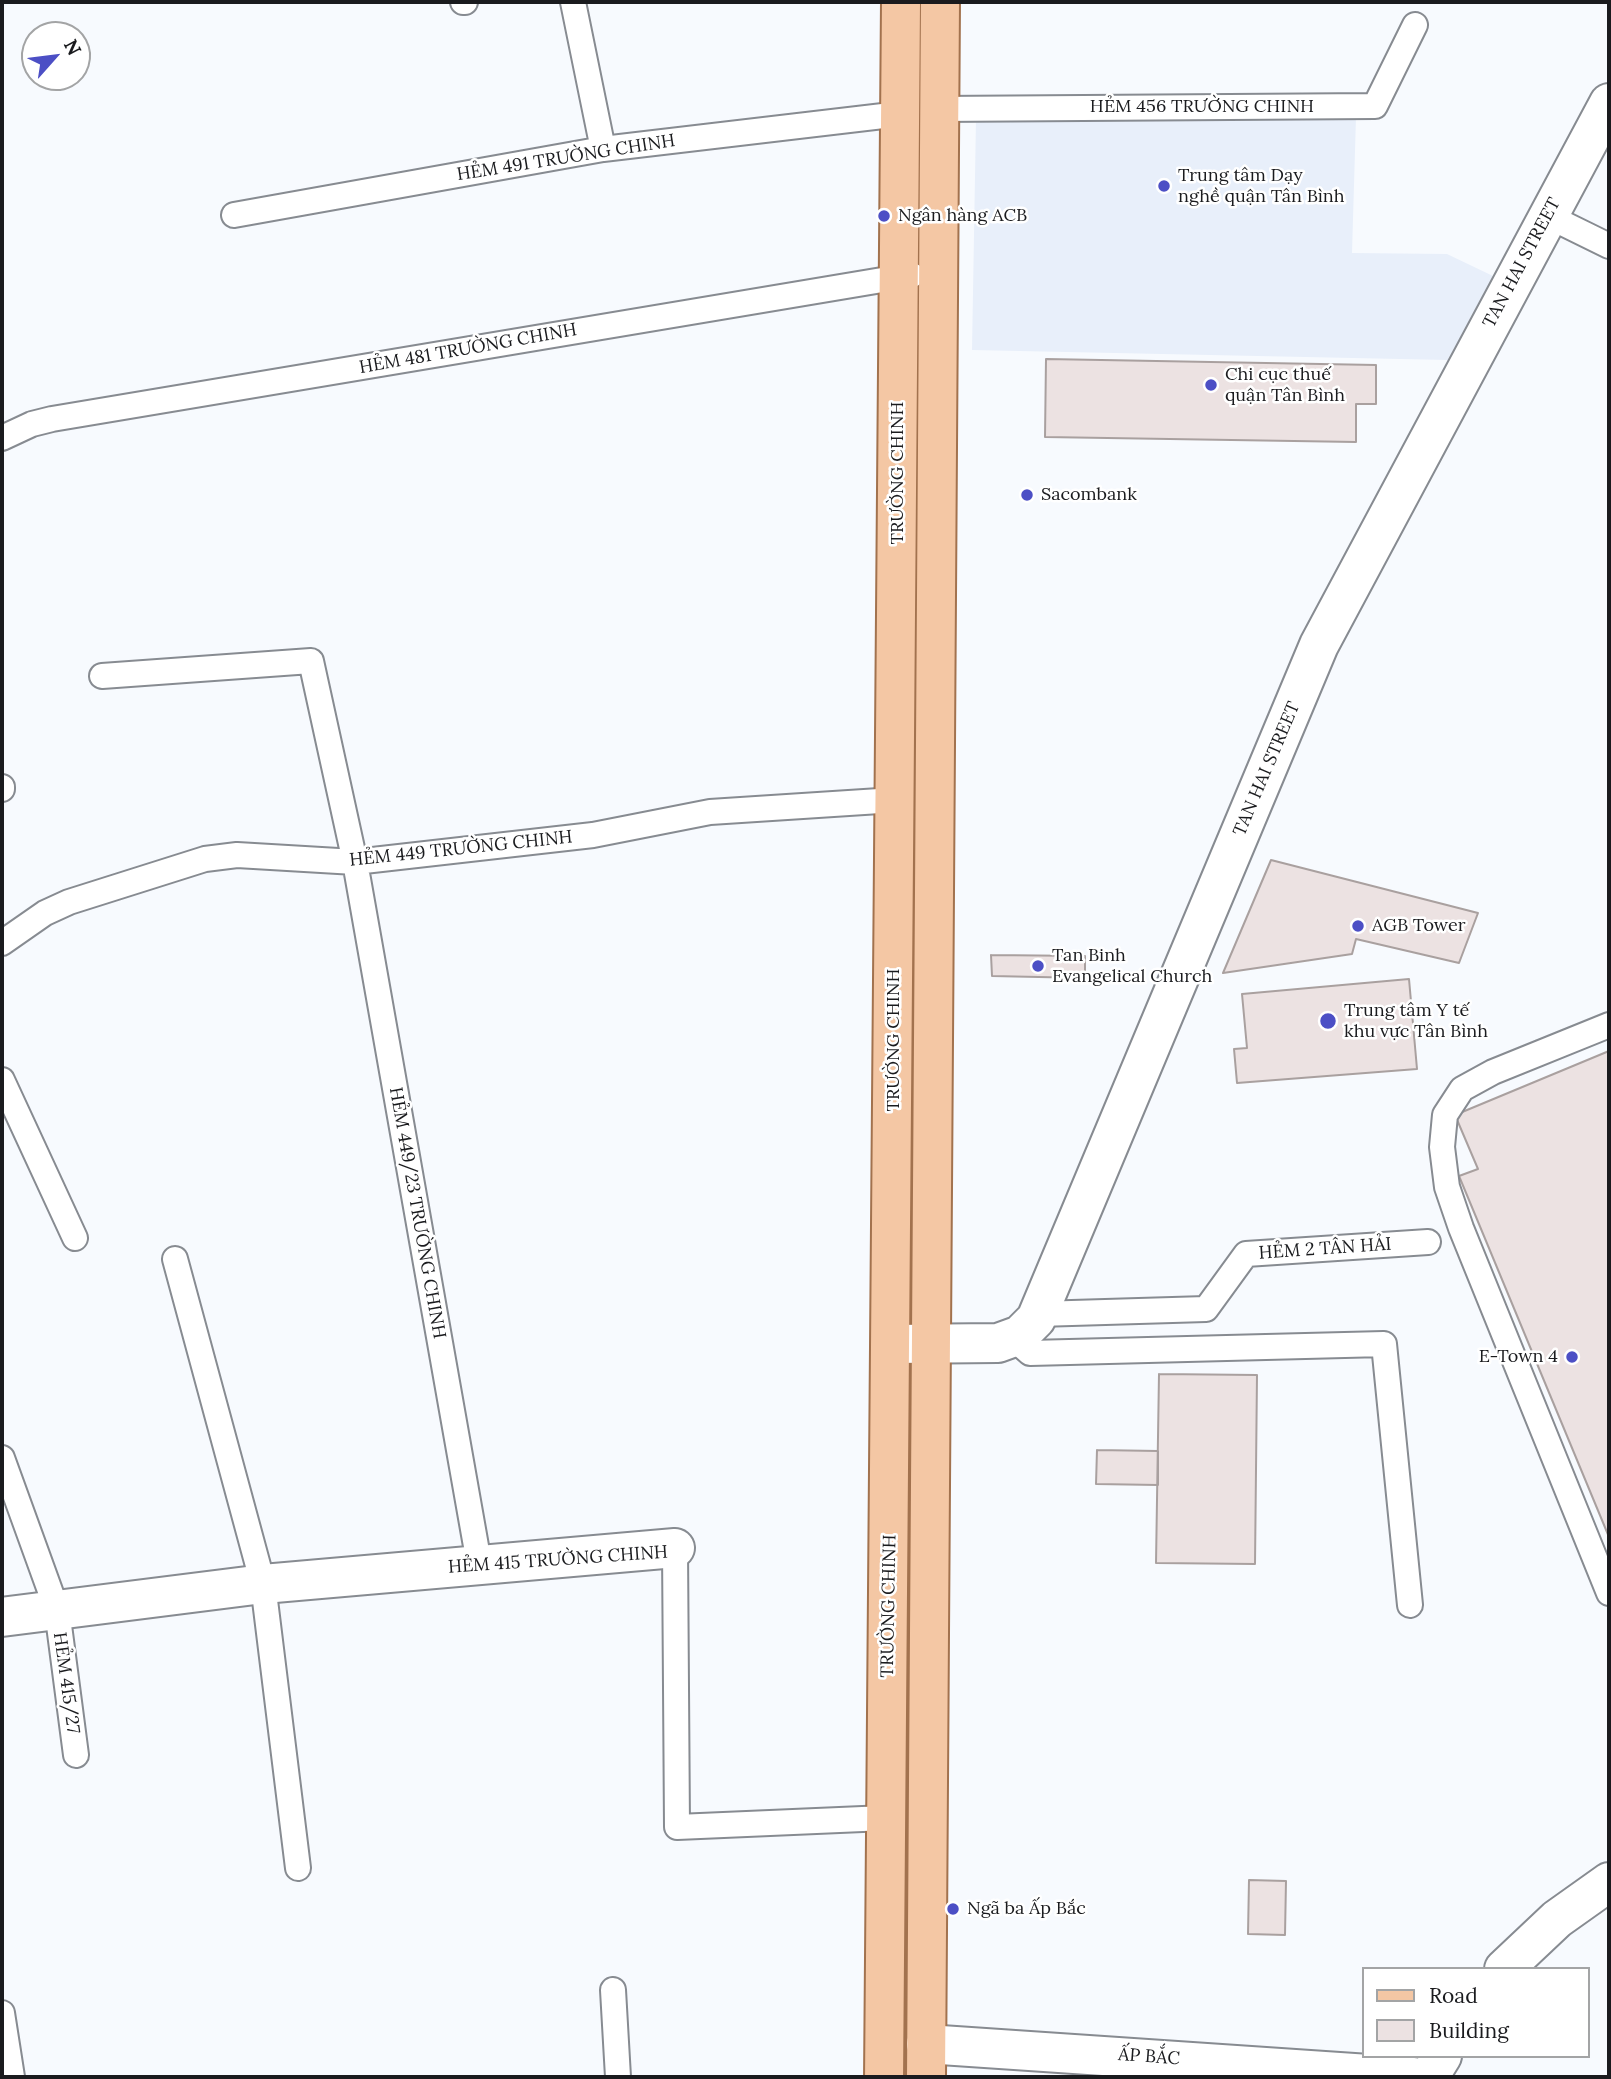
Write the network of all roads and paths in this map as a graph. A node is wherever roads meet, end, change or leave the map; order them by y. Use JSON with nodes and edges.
{"nodes":[{"id":1,"x":573,"y":2,"type":"edge"},
{"id":2,"x":901,"y":2,"type":"edge"},
{"id":3,"x":940,"y":2,"type":"edge"},
{"id":4,"x":1415,"y":25,"type":"dead end"},
{"id":5,"x":1609,"y":103,"type":"edge"},
{"id":6,"x":938,"y":109,"type":"junction"},
{"id":7,"x":900,"y":114,"type":"junction"},
{"id":8,"x":603,"y":149,"type":"junction"},
{"id":9,"x":234,"y":215,"type":"dead end"},
{"id":10,"x":1548,"y":216,"type":"junction"},
{"id":11,"x":1609,"y":247,"type":"edge"},
{"id":12,"x":937,"y":270,"type":"junction"},
{"id":13,"x":899,"y":277,"type":"junction"},
{"id":14,"x":2,"y":438,"type":"edge"},
{"id":15,"x":102,"y":676,"type":"dead end"},
{"id":16,"x":895,"y":800,"type":"junction"},
{"id":17,"x":355,"y":862,"type":"junction"},
{"id":18,"x":2,"y":943,"type":"edge"},
{"id":19,"x":1609,"y":1025,"type":"edge"},
{"id":20,"x":2,"y":1080,"type":"edge"},
{"id":21,"x":75,"y":1238,"type":"dead end"},
{"id":22,"x":1428,"y":1242,"type":"dead end"},
{"id":23,"x":175,"y":1259,"type":"dead end"},
{"id":24,"x":1026,"y":1326,"type":"junction"},
{"id":25,"x":892,"y":1344,"type":"junction"},
{"id":26,"x":933,"y":1344,"type":"junction"},
{"id":27,"x":2,"y":1458,"type":"edge"},
{"id":28,"x":674,"y":1548,"type":"joint"},
{"id":29,"x":479,"y":1563,"type":"junction"},
{"id":30,"x":263,"y":1584,"type":"junction"},
{"id":31,"x":1609,"y":1593,"type":"edge"},
{"id":32,"x":1410,"y":1605,"type":"dead end"},
{"id":33,"x":57,"y":1610,"type":"junction"},
{"id":34,"x":2,"y":1616,"type":"edge"},
{"id":35,"x":76,"y":1755,"type":"dead end"},
{"id":36,"x":886,"y":1818,"type":"junction"},
{"id":37,"x":298,"y":1868,"type":"dead end"},
{"id":38,"x":1609,"y":1882,"type":"edge"},
{"id":39,"x":1506,"y":1967,"type":"edge"},
{"id":40,"x":613,"y":1990,"type":"dead end"},
{"id":41,"x":3,"y":2026,"type":"edge"},
{"id":42,"x":1441,"y":2058,"type":"edge"},
{"id":43,"x":884,"y":2061,"type":"edge"},
{"id":44,"x":926,"y":2061,"type":"edge"},
{"id":45,"x":1295,"y":2072,"type":"edge"},
{"id":46,"x":12,"y":2077,"type":"edge"},
{"id":47,"x":618,"y":2077,"type":"edge"},
{"id":48,"x":1413,"y":2077,"type":"edge"},
{"id":49,"x":1429,"y":2077,"type":"edge"}],
"edges":[{"from":1,"to":8,"type":"lane"},
{"from":2,"to":7,"type":"main road","name":"TRƯỜNG CHINH"},
{"from":3,"to":6,"type":"main road"},
{"from":4,"to":6,"type":"lane","name":"HẺM 456 TRƯỜNG CHINH"},
{"from":5,"to":10,"type":"street","name":"TAN HAI STREET"},
{"from":6,"to":7,"type":"street"},
{"from":6,"to":12,"type":"main road"},
{"from":7,"to":8,"type":"lane","name":"HẺM 491 TRƯỜNG CHINH"},
{"from":7,"to":13,"type":"main road","name":"TRƯỜNG CHINH"},
{"from":8,"to":9,"type":"lane","name":"HẺM 491 TRƯỜNG CHINH"},
{"from":10,"to":11,"type":"lane"},
{"from":10,"to":24,"type":"street","name":"TAN HAI STREET"},
{"from":12,"to":13,"type":"lane","name":"HẺM 481 TRƯỜNG CHINH"},
{"from":12,"to":26,"type":"main road"},
{"from":13,"to":14,"type":"lane","name":"HẺM 481 TRƯỜNG CHINH"},
{"from":13,"to":16,"type":"main road","name":"TRƯỜNG CHINH"},
{"from":15,"to":17,"type":"lane","name":"HẺM 449/23 TRƯỜNG CHINH"},
{"from":16,"to":17,"type":"lane","name":"HẺM 449 TRƯỜNG CHINH"},
{"from":16,"to":25,"type":"main road","name":"TRƯỜNG CHINH"},
{"from":17,"to":18,"type":"lane","name":"HẺM 449 TRƯỜNG CHINH"},
{"from":17,"to":29,"type":"lane","name":"HẺM 449/23 TRƯỜNG CHINH"},
{"from":19,"to":31,"type":"lane"},
{"from":20,"to":21,"type":"lane"},
{"from":22,"to":24,"type":"lane","name":"HẺM 2 TÂN HẢI"},
{"from":23,"to":30,"type":"lane"},
{"from":24,"to":26,"type":"street"},
{"from":24,"to":32,"type":"lane"},
{"from":25,"to":26,"type":"street"},
{"from":25,"to":36,"type":"main road","name":"TRƯỜNG CHINH"},
{"from":26,"to":44,"type":"main road"},
{"from":27,"to":33,"type":"lane","name":"HẺM 415/27"},
{"from":28,"to":29,"type":"street","name":"HẺM 415 TRƯỜNG CHINH"},
{"from":28,"to":36,"type":"lane","name":"HẺM 415 TRƯỜNG CHINH"},
{"from":29,"to":30,"type":"street","name":"HẺM 415 TRƯỜNG CHINH"},
{"from":30,"to":33,"type":"street","name":"HẺM 415 TRƯỜNG CHINH"},
{"from":30,"to":37,"type":"lane"},
{"from":33,"to":34,"type":"street","name":"HẺM 415 TRƯỜNG CHINH"},
{"from":33,"to":35,"type":"lane","name":"HẺM 415/27"},
{"from":36,"to":43,"type":"main road","name":"TRƯỜNG CHINH"},
{"from":38,"to":39,"type":"street"},
{"from":40,"to":47,"type":"lane"},
{"from":41,"to":46,"type":"lane"},
{"from":42,"to":49,"type":"street"},
{"from":43,"to":44,"type":"main road"},
{"from":44,"to":45,"type":"street","name":"ẤP BẮC"},
{"from":45,"to":48,"type":"street","name":"ẤP BẮC"}]}
